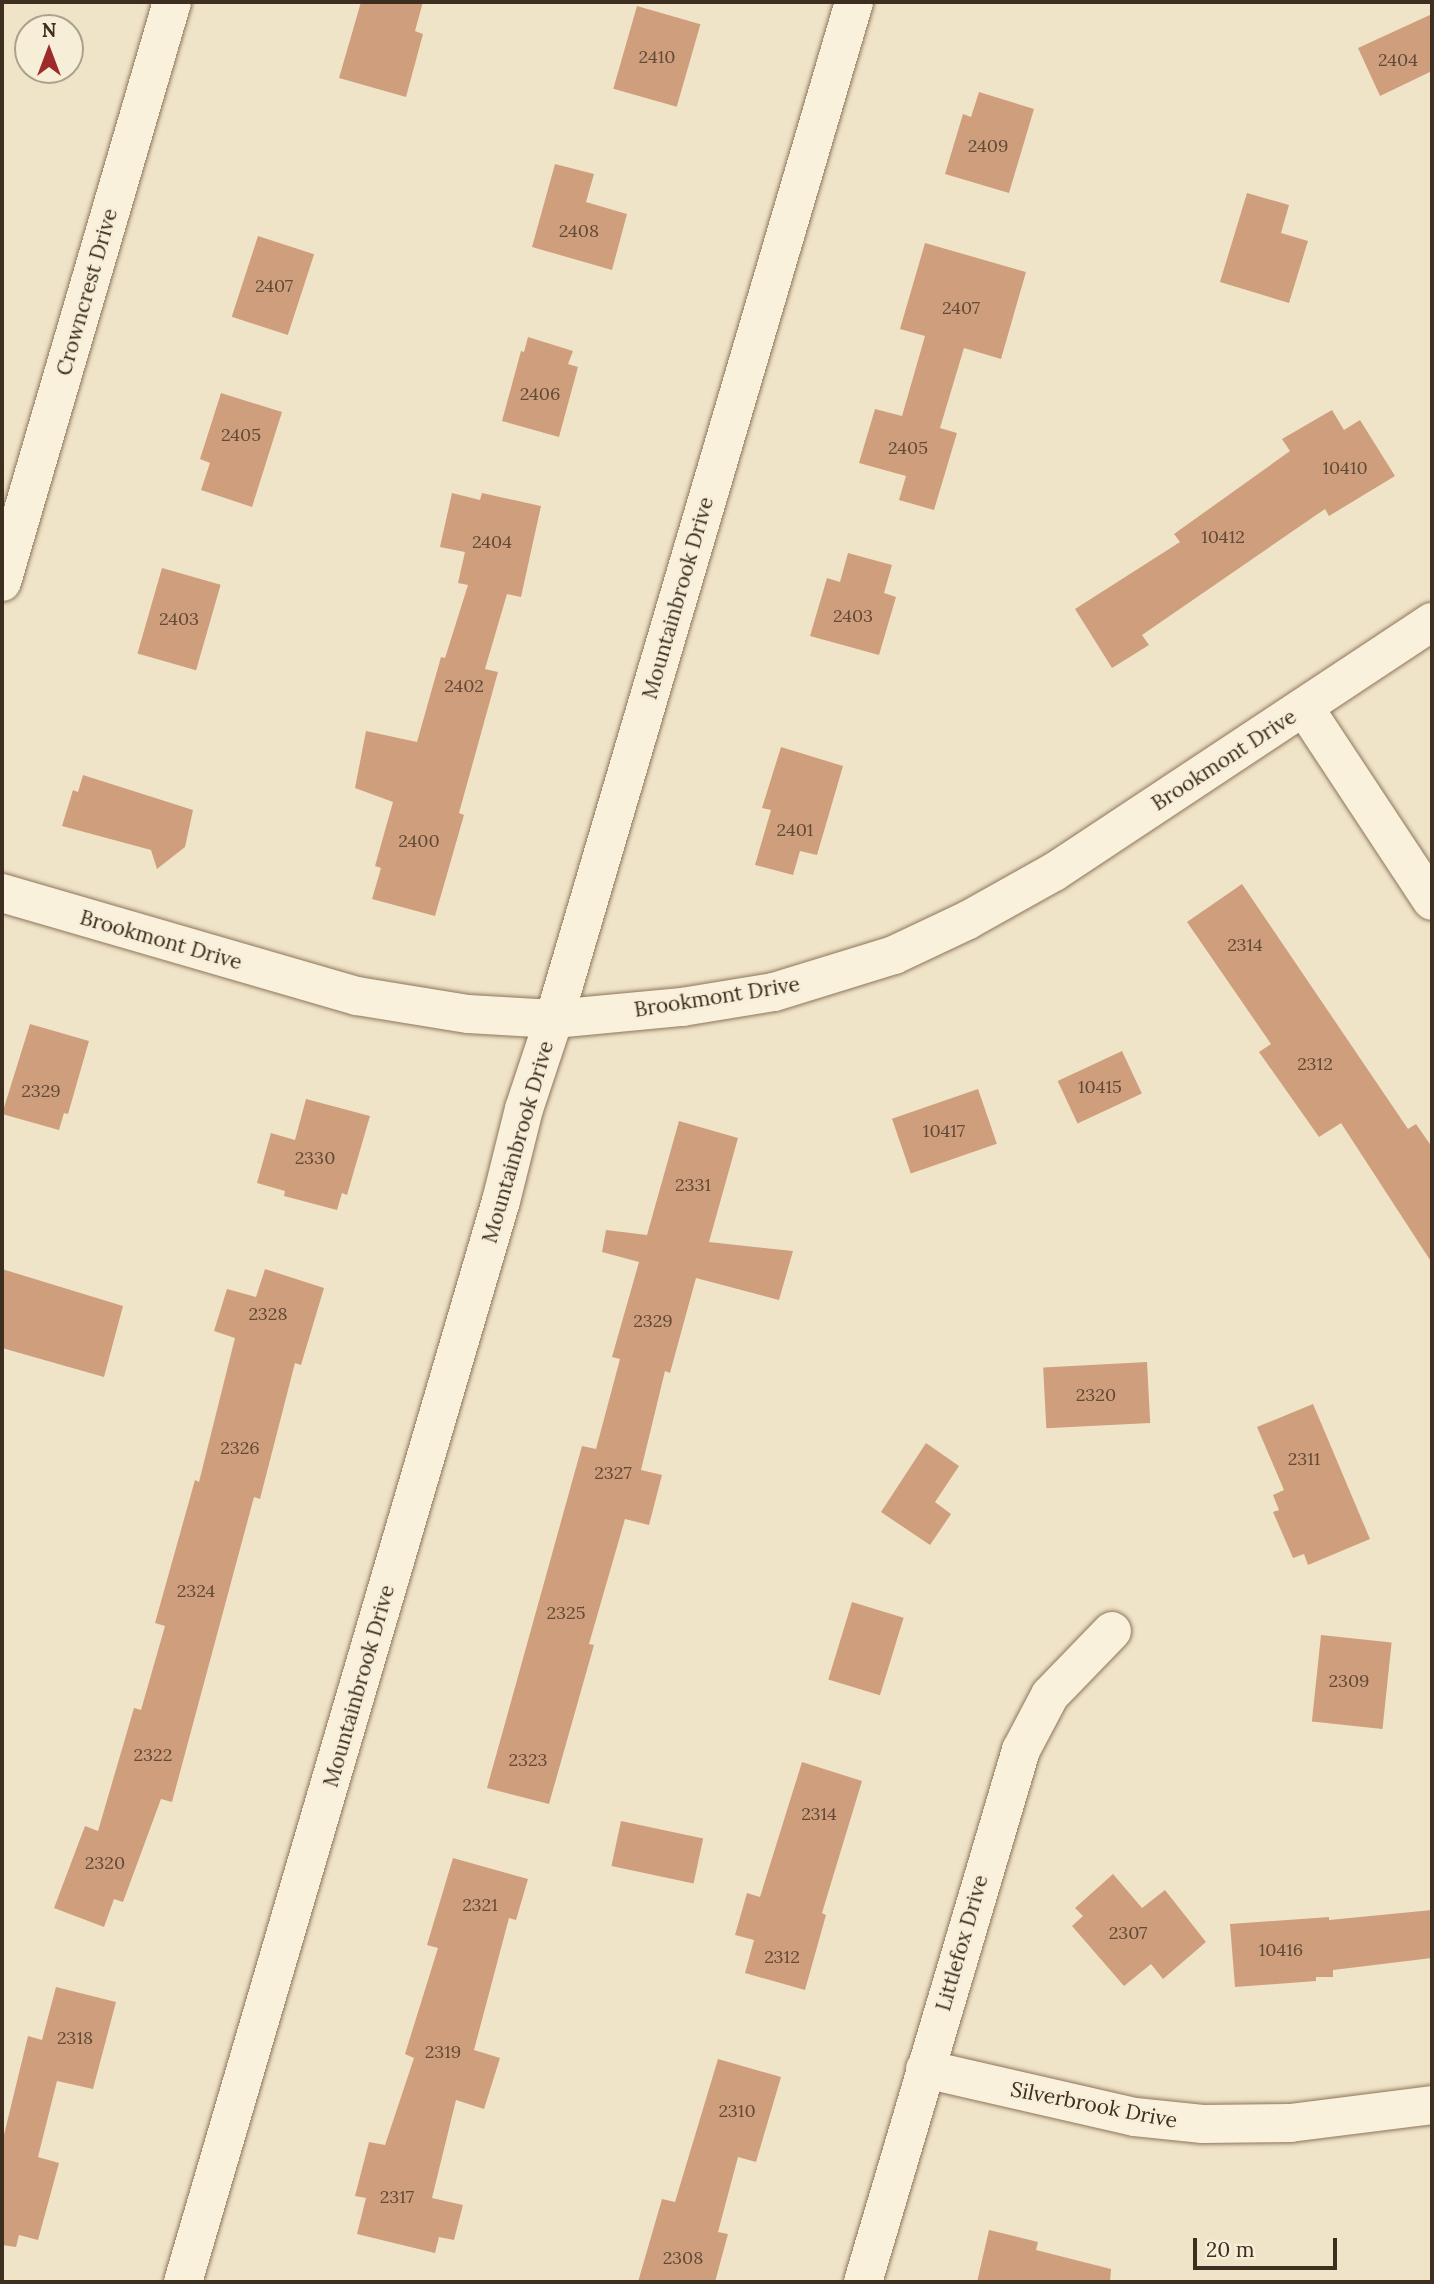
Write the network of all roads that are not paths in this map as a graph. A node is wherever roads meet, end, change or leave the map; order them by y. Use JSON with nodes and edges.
{"nodes":[{"id":1,"x":172,"y":2,"type":"edge"},
{"id":2,"x":854,"y":2,"type":"edge"},
{"id":3,"x":2,"y":582,"type":"edge"},
{"id":4,"x":1432,"y":622,"type":"edge"},
{"id":5,"x":1304,"y":707,"type":"junction"},
{"id":6,"x":2,"y":893,"type":"edge"},
{"id":7,"x":1432,"y":901,"type":"edge"},
{"id":8,"x":554,"y":1019,"type":"junction"},
{"id":9,"x":1112,"y":1631,"type":"dead end"},
{"id":10,"x":925,"y":2069,"type":"junction"},
{"id":11,"x":1432,"y":2105,"type":"edge"},
{"id":12,"x":183,"y":2282,"type":"edge"},
{"id":13,"x":863,"y":2282,"type":"edge"}],
"edges":[{"from":1,"to":3,"type":"street","name":"Crowncrest Drive"},
{"from":2,"to":8,"type":"street","name":"Mountainbrook Drive"},
{"from":4,"to":5,"type":"street","name":"Brookmont Drive"},
{"from":5,"to":7,"type":"street"},
{"from":5,"to":8,"type":"street","name":"Brookmont Drive"},
{"from":6,"to":8,"type":"street","name":"Brookmont Drive"},
{"from":8,"to":12,"type":"street","name":"Mountainbrook Drive"},
{"from":9,"to":10,"type":"street","name":"Littlefox Drive"},
{"from":10,"to":11,"type":"street","name":"Silverbrook Drive"},
{"from":10,"to":13,"type":"street","name":"Littlefox Drive"}]}
